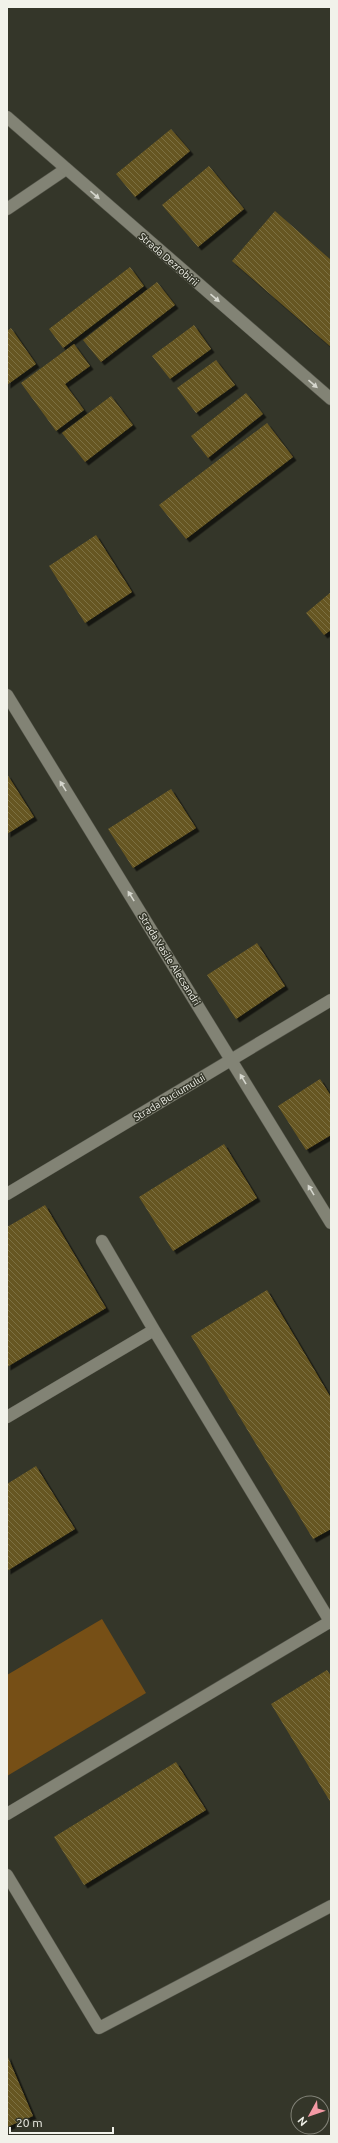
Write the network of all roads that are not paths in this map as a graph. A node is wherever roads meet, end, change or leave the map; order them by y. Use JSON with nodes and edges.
{"nodes":[{"id":1,"x":7,"y":117,"type":"edge"},
{"id":2,"x":66,"y":169,"type":"junction"},
{"id":3,"x":7,"y":209,"type":"edge"},
{"id":4,"x":331,"y":399,"type":"edge"},
{"id":5,"x":7,"y":695,"type":"edge"},
{"id":6,"x":331,"y":1000,"type":"edge"},
{"id":7,"x":232,"y":1060,"type":"junction"},
{"id":8,"x":7,"y":1194,"type":"edge"},
{"id":9,"x":331,"y":1223,"type":"edge"},
{"id":10,"x":102,"y":1241,"type":"dead end"},
{"id":11,"x":154,"y":1330,"type":"junction"},
{"id":12,"x":7,"y":1417,"type":"edge"},
{"id":13,"x":331,"y":1622,"type":"edge"},
{"id":14,"x":7,"y":1814,"type":"edge"},
{"id":15,"x":7,"y":1875,"type":"edge"},
{"id":16,"x":331,"y":1906,"type":"edge"}],
"edges":[{"from":1,"to":2,"type":"street","name":"Strada Dezrobirii"},
{"from":2,"to":3,"type":"street"},
{"from":2,"to":4,"type":"street","name":"Strada Dezrobirii","one_way":true},
{"from":7,"to":5,"type":"street","name":"Strada Vasile Alecsandri","one_way":true},
{"from":6,"to":7,"type":"street","name":"Strada Buciumului"},
{"from":7,"to":8,"type":"street","name":"Strada Buciumului"},
{"from":9,"to":7,"type":"street","name":"Strada Vasile Alecsandri","one_way":true},
{"from":10,"to":11,"type":"street"},
{"from":11,"to":12,"type":"street"},
{"from":11,"to":13,"type":"street"},
{"from":13,"to":14,"type":"street"},
{"from":15,"to":16,"type":"street"}]}
